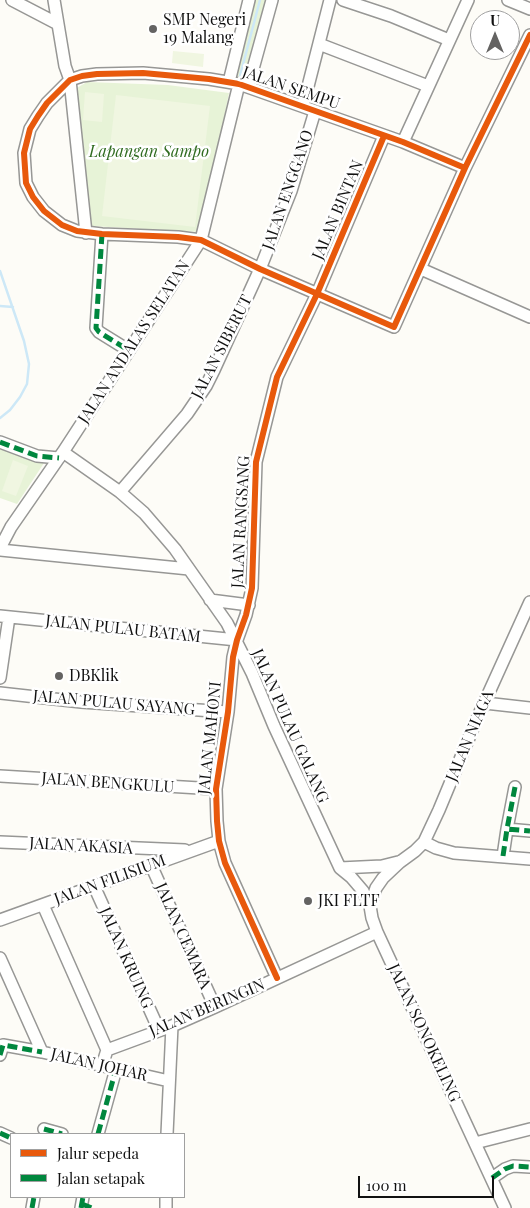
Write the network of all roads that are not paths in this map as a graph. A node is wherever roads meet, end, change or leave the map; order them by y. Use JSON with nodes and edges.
{"nodes":[{"id":1,"x":12,"y":0,"type":"edge"},
{"id":2,"x":54,"y":0,"type":"edge"},
{"id":3,"x":249,"y":0,"type":"edge"},
{"id":4,"x":272,"y":0,"type":"edge"},
{"id":5,"x":330,"y":0,"type":"edge"},
{"id":6,"x":343,"y":0,"type":"edge"},
{"id":7,"x":468,"y":0,"type":"edge"},
{"id":8,"x":508,"y":0,"type":"edge"},
{"id":9,"x":530,"y":9,"type":"edge"},
{"id":10,"x":58,"y":24,"type":"junction"},
{"id":11,"x":530,"y":35,"type":"edge"},
{"id":12,"x":450,"y":40,"type":"junction"},
{"id":13,"x":319,"y":44,"type":"junction"},
{"id":14,"x":70,"y":80,"type":"junction"},
{"id":15,"x":239,"y":84,"type":"junction"},
{"id":16,"x":428,"y":86,"type":"junction"},
{"id":17,"x":303,"y":106,"type":"junction"},
{"id":18,"x":315,"y":111,"type":"junction"},
{"id":19,"x":384,"y":136,"type":"junction"},
{"id":20,"x":403,"y":142,"type":"junction"},
{"id":21,"x":465,"y":168,"type":"junction"},
{"id":22,"x":86,"y":232,"type":"junction"},
{"id":23,"x":102,"y":234,"type":"junction"},
{"id":24,"x":200,"y":240,"type":"junction"},
{"id":25,"x":260,"y":269,"type":"junction"},
{"id":26,"x":421,"y":269,"type":"junction"},
{"id":27,"x":318,"y":294,"type":"junction"},
{"id":28,"x":530,"y":317,"type":"edge"},
{"id":29,"x":128,"y":350,"type":"junction"},
{"id":30,"x":0,"y":442,"type":"edge"},
{"id":31,"x":61,"y":455,"type":"junction"},
{"id":32,"x":120,"y":492,"type":"junction"},
{"id":33,"x":0,"y":549,"type":"edge"},
{"id":34,"x":189,"y":569,"type":"junction"},
{"id":35,"x":210,"y":600,"type":"junction"},
{"id":36,"x":530,"y":602,"type":"edge"},
{"id":37,"x":249,"y":605,"type":"junction"},
{"id":38,"x":4,"y":617,"type":"edge"},
{"id":39,"x":237,"y":640,"type":"junction"},
{"id":40,"x":0,"y":678,"type":"edge"},
{"id":41,"x":0,"y":693,"type":"edge"},
{"id":42,"x":485,"y":703,"type":"junction"},
{"id":43,"x":530,"y":708,"type":"edge"},
{"id":44,"x":228,"y":712,"type":"junction"},
{"id":45,"x":0,"y":776,"type":"edge"},
{"id":46,"x":515,"y":787,"type":"dead end"},
{"id":47,"x":216,"y":789,"type":"junction"},
{"id":48,"x":507,"y":828,"type":"junction"},
{"id":49,"x":530,"y":831,"type":"edge"},
{"id":50,"x":219,"y":841,"type":"junction"},
{"id":51,"x":0,"y":842,"type":"edge"},
{"id":52,"x":424,"y":842,"type":"junction"},
{"id":53,"x":191,"y":851,"type":"junction"},
{"id":54,"x":503,"y":856,"type":"junction"},
{"id":55,"x":530,"y":859,"type":"edge"},
{"id":56,"x":400,"y":862,"type":"junction"},
{"id":57,"x":151,"y":865,"type":"junction"},
{"id":58,"x":340,"y":868,"type":"junction"},
{"id":59,"x":94,"y":886,"type":"junction"},
{"id":60,"x":43,"y":905,"type":"junction"},
{"id":61,"x":370,"y":906,"type":"junction"},
{"id":62,"x":0,"y":920,"type":"edge"},
{"id":63,"x":377,"y":932,"type":"junction"},
{"id":64,"x":0,"y":958,"type":"edge"},
{"id":65,"x":277,"y":978,"type":"junction"},
{"id":66,"x":215,"y":1008,"type":"junction"},
{"id":67,"x":172,"y":1026,"type":"junction"},
{"id":68,"x":158,"y":1030,"type":"junction"},
{"id":69,"x":107,"y":1050,"type":"junction"},
{"id":70,"x":42,"y":1052,"type":"junction"},
{"id":71,"x":0,"y":1055,"type":"edge"},
{"id":72,"x":102,"y":1066,"type":"junction"},
{"id":73,"x":116,"y":1069,"type":"junction"},
{"id":74,"x":169,"y":1081,"type":"junction"},
{"id":75,"x":530,"y":1128,"type":"edge"},
{"id":76,"x":44,"y":1129,"type":"dead end"},
{"id":77,"x":58,"y":1133,"type":"edge"},
{"id":78,"x":98,"y":1133,"type":"edge"},
{"id":79,"x":167,"y":1133,"type":"edge"},
{"id":80,"x":476,"y":1143,"type":"junction"},
{"id":81,"x":530,"y":1167,"type":"edge"},
{"id":82,"x":492,"y":1178,"type":"junction"},
{"id":83,"x":505,"y":1208,"type":"edge"}],
"edges":[{"from":1,"to":10,"type":"street"},
{"from":2,"to":10,"type":"street"},
{"from":3,"to":15,"type":"street"},
{"from":4,"to":15,"type":"street"},
{"from":5,"to":13,"type":"street"},
{"from":6,"to":12,"type":"street"},
{"from":7,"to":12,"type":"street"},
{"from":8,"to":9,"type":"street"},
{"from":10,"to":14,"type":"street"},
{"from":11,"to":21,"type":"street"},
{"from":12,"to":16,"type":"street"},
{"from":13,"to":16,"type":"street"},
{"from":13,"to":17,"type":"street"},
{"from":14,"to":15,"type":"street","name":"JALAN SEMPU"},
{"from":14,"to":22,"type":"street"},
{"from":14,"to":22,"type":"street"},
{"from":15,"to":17,"type":"street","name":"JALAN SEMPU"},
{"from":15,"to":24,"type":"street","name":"JALAN ANDALAS SELATAN"},
{"from":16,"to":20,"type":"street"},
{"from":17,"to":18,"type":"street","name":"JALAN SEMPU"},
{"from":18,"to":19,"type":"street","name":"JALAN SEMPU"},
{"from":18,"to":25,"type":"street","name":"JALAN ENGGANO"},
{"from":19,"to":20,"type":"street","name":"JALAN SEMPU"},
{"from":19,"to":27,"type":"street","name":"JALAN BINTAN"},
{"from":20,"to":21,"type":"street","name":"JALAN SEMPU"},
{"from":21,"to":26,"type":"street"},
{"from":22,"to":23,"type":"street"},
{"from":23,"to":24,"type":"street"},
{"from":23,"to":29,"type":"street"},
{"from":24,"to":25,"type":"street"},
{"from":24,"to":29,"type":"street","name":"JALAN ANDALAS SELATAN"},
{"from":25,"to":27,"type":"street"},
{"from":25,"to":32,"type":"street","name":"JALAN SIBERUT"},
{"from":26,"to":27,"type":"street"},
{"from":26,"to":28,"type":"street"},
{"from":27,"to":37,"type":"street","name":"JALAN RANGSANG"},
{"from":29,"to":31,"type":"street","name":"JALAN ANDALAS SELATAN"},
{"from":30,"to":31,"type":"street"},
{"from":31,"to":32,"type":"street","name":"JALAN PULAU GALANG"},
{"from":31,"to":33,"type":"street","name":"JALAN ANDALAS SELATAN"},
{"from":32,"to":34,"type":"street","name":"JALAN PULAU GALANG"},
{"from":33,"to":34,"type":"street"},
{"from":34,"to":35,"type":"street","name":"JALAN PULAU GALANG"},
{"from":35,"to":37,"type":"street"},
{"from":35,"to":39,"type":"street","name":"JALAN PULAU GALANG"},
{"from":36,"to":42,"type":"street","name":"JALAN NIAGA"},
{"from":37,"to":39,"type":"street","name":"JALAN RANGSANG"},
{"from":38,"to":39,"type":"street","name":"JALAN PULAU BATAM"},
{"from":38,"to":40,"type":"street"},
{"from":39,"to":44,"type":"street","name":"JALAN MAHONI"},
{"from":39,"to":58,"type":"street","name":"JALAN PULAU GALANG"},
{"from":41,"to":44,"type":"street","name":"JALAN PULAU SAYANG"},
{"from":42,"to":43,"type":"street"},
{"from":42,"to":52,"type":"street","name":"JALAN NIAGA"},
{"from":44,"to":47,"type":"street","name":"JALAN MAHONI"},
{"from":45,"to":47,"type":"street","name":"JALAN BENGKULU"},
{"from":46,"to":48,"type":"street"},
{"from":47,"to":50,"type":"street","name":"JALAN MAHONI"},
{"from":48,"to":49,"type":"street"},
{"from":48,"to":54,"type":"street"},
{"from":50,"to":53,"type":"street","name":"JALAN FILISIUM"},
{"from":50,"to":65,"type":"street","name":"JALAN MAHONI"},
{"from":51,"to":53,"type":"street","name":"JALAN AKASIA"},
{"from":52,"to":54,"type":"street"},
{"from":52,"to":56,"type":"street","name":"JALAN NIAGA"},
{"from":53,"to":57,"type":"street","name":"JALAN FILISIUM"},
{"from":54,"to":55,"type":"street"},
{"from":56,"to":58,"type":"street"},
{"from":56,"to":61,"type":"street"},
{"from":57,"to":59,"type":"street","name":"JALAN FILISIUM"},
{"from":57,"to":66,"type":"street","name":"JALAN CEMARA"},
{"from":58,"to":61,"type":"street","name":"JALAN PULAU GALANG"},
{"from":59,"to":60,"type":"street","name":"JALAN FILISIUM"},
{"from":59,"to":68,"type":"street","name":"JALAN KRUING"},
{"from":60,"to":62,"type":"street","name":"JALAN FILISIUM"},
{"from":60,"to":69,"type":"street"},
{"from":61,"to":63,"type":"street","name":"JALAN SONOKELING"},
{"from":63,"to":65,"type":"street","name":"JALAN BERINGIN"},
{"from":63,"to":80,"type":"street","name":"JALAN SONOKELING"},
{"from":64,"to":70,"type":"street","name":"JALAN JOHAR"},
{"from":65,"to":66,"type":"street","name":"JALAN BERINGIN"},
{"from":66,"to":67,"type":"street","name":"JALAN BERINGIN"},
{"from":67,"to":68,"type":"street","name":"JALAN BERINGIN"},
{"from":67,"to":74,"type":"street"},
{"from":68,"to":69,"type":"street","name":"JALAN BERINGIN"},
{"from":69,"to":72,"type":"street"},
{"from":70,"to":71,"type":"street"},
{"from":70,"to":72,"type":"street","name":"JALAN JOHAR"},
{"from":72,"to":73,"type":"street","name":"JALAN JOHAR"},
{"from":73,"to":74,"type":"street","name":"JALAN JOHAR"},
{"from":73,"to":78,"type":"street"},
{"from":74,"to":79,"type":"street"},
{"from":75,"to":80,"type":"street"},
{"from":76,"to":77,"type":"street"},
{"from":80,"to":82,"type":"street","name":"JALAN SONOKELING"},
{"from":81,"to":82,"type":"street"},
{"from":82,"to":83,"type":"street","name":"JALAN SONOKELING"}]}
